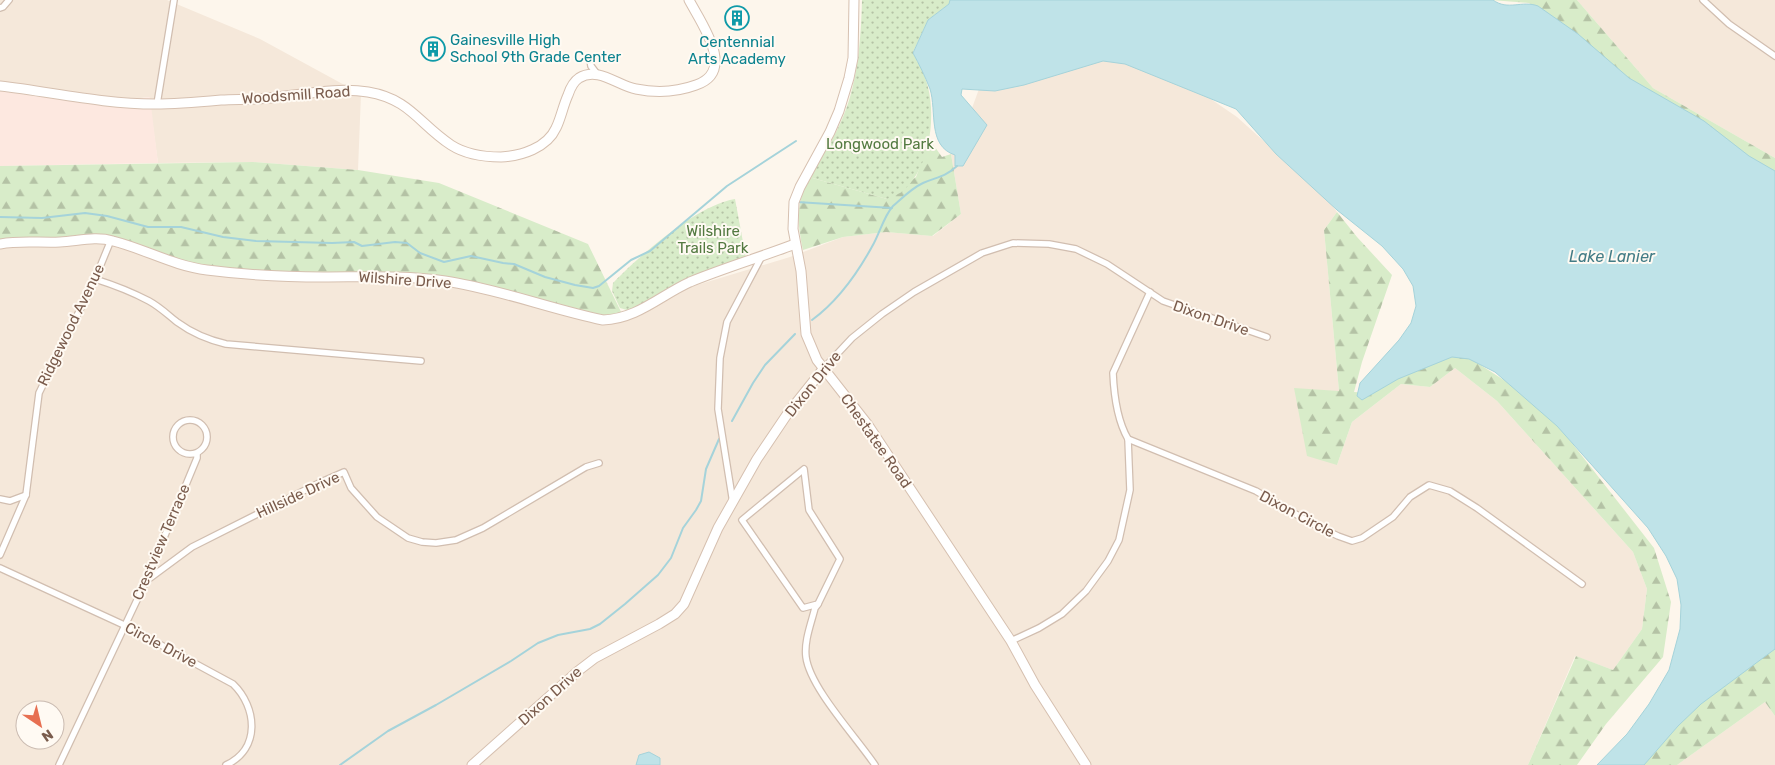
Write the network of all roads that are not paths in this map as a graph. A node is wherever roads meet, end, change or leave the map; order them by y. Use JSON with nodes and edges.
{"nodes":[{"id":1,"x":9,"y":0,"type":"edge"},
{"id":2,"x":174,"y":0,"type":"edge"},
{"id":3,"x":689,"y":0,"type":"edge"},
{"id":4,"x":854,"y":0,"type":"edge"},
{"id":5,"x":1703,"y":0,"type":"edge"},
{"id":6,"x":0,"y":8,"type":"edge"},
{"id":7,"x":1775,"y":56,"type":"edge"},
{"id":8,"x":593,"y":57,"type":"dead end"},
{"id":9,"x":597,"y":74,"type":"junction"},
{"id":10,"x":0,"y":86,"type":"edge"},
{"id":11,"x":156,"y":104,"type":"junction"},
{"id":12,"x":110,"y":240,"type":"junction"},
{"id":13,"x":0,"y":244,"type":"edge"},
{"id":14,"x":795,"y":244,"type":"junction"},
{"id":15,"x":762,"y":256,"type":"junction"},
{"id":16,"x":95,"y":279,"type":"junction"},
{"id":17,"x":1150,"y":292,"type":"junction"},
{"id":18,"x":1267,"y":337,"type":"dead end"},
{"id":19,"x":421,"y":361,"type":"dead end"},
{"id":20,"x":824,"y":368,"type":"junction"},
{"id":21,"x":1128,"y":439,"type":"junction"},
{"id":22,"x":196,"y":454,"type":"junction"},
{"id":23,"x":599,"y":463,"type":"dead end"},
{"id":24,"x":26,"y":495,"type":"junction"},
{"id":25,"x":0,"y":499,"type":"edge"},
{"id":26,"x":733,"y":503,"type":"junction"},
{"id":27,"x":0,"y":555,"type":"edge"},
{"id":28,"x":0,"y":568,"type":"edge"},
{"id":29,"x":146,"y":581,"type":"junction"},
{"id":30,"x":1582,"y":584,"type":"dead end"},
{"id":31,"x":818,"y":604,"type":"junction"},
{"id":32,"x":124,"y":625,"type":"junction"},
{"id":33,"x":1012,"y":641,"type":"junction"},
{"id":34,"x":59,"y":765,"type":"edge"},
{"id":35,"x":226,"y":765,"type":"edge"},
{"id":36,"x":472,"y":765,"type":"edge"},
{"id":37,"x":874,"y":765,"type":"edge"},
{"id":38,"x":1086,"y":765,"type":"edge"}],
"edges":[{"from":1,"to":6,"type":"street"},
{"from":2,"to":11,"type":"street"},
{"from":3,"to":9,"type":"street"},
{"from":4,"to":14,"type":"street","name":"Chestatee Road"},
{"from":5,"to":7,"type":"street"},
{"from":8,"to":9,"type":"street"},
{"from":9,"to":11,"type":"street","name":"Woodsmill Road"},
{"from":10,"to":11,"type":"street","name":"Woodsmill Road"},
{"from":12,"to":13,"type":"street","name":"Wilshire Drive"},
{"from":12,"to":15,"type":"street","name":"Wilshire Drive"},
{"from":12,"to":16,"type":"street","name":"Ridgewood Avenue"},
{"from":14,"to":15,"type":"street","name":"Wilshire Drive"},
{"from":14,"to":20,"type":"street","name":"Chestatee Road"},
{"from":15,"to":26,"type":"street"},
{"from":16,"to":19,"type":"street"},
{"from":16,"to":24,"type":"street","name":"Ridgewood Avenue"},
{"from":17,"to":18,"type":"street","name":"Dixon Drive"},
{"from":17,"to":20,"type":"street","name":"Dixon Drive"},
{"from":17,"to":21,"type":"street"},
{"from":20,"to":26,"type":"street","name":"Dixon Drive"},
{"from":20,"to":33,"type":"street","name":"Chestatee Road"},
{"from":21,"to":30,"type":"street","name":"Dixon Circle"},
{"from":21,"to":33,"type":"street"},
{"from":22,"to":22,"type":"street"},
{"from":22,"to":29,"type":"street","name":"Crestview Terrace"},
{"from":23,"to":29,"type":"street","name":"Hillside Drive"},
{"from":24,"to":25,"type":"street"},
{"from":24,"to":27,"type":"street","name":"Ridgewood Avenue"},
{"from":26,"to":36,"type":"street","name":"Dixon Drive"},
{"from":28,"to":32,"type":"street","name":"Circle Drive"},
{"from":29,"to":32,"type":"street","name":"Crestview Terrace"},
{"from":31,"to":31,"type":"street"},
{"from":31,"to":37,"type":"street"},
{"from":32,"to":34,"type":"street","name":"Crestview Terrace"},
{"from":32,"to":35,"type":"street","name":"Circle Drive"},
{"from":33,"to":38,"type":"street","name":"Chestatee Road"}]}
